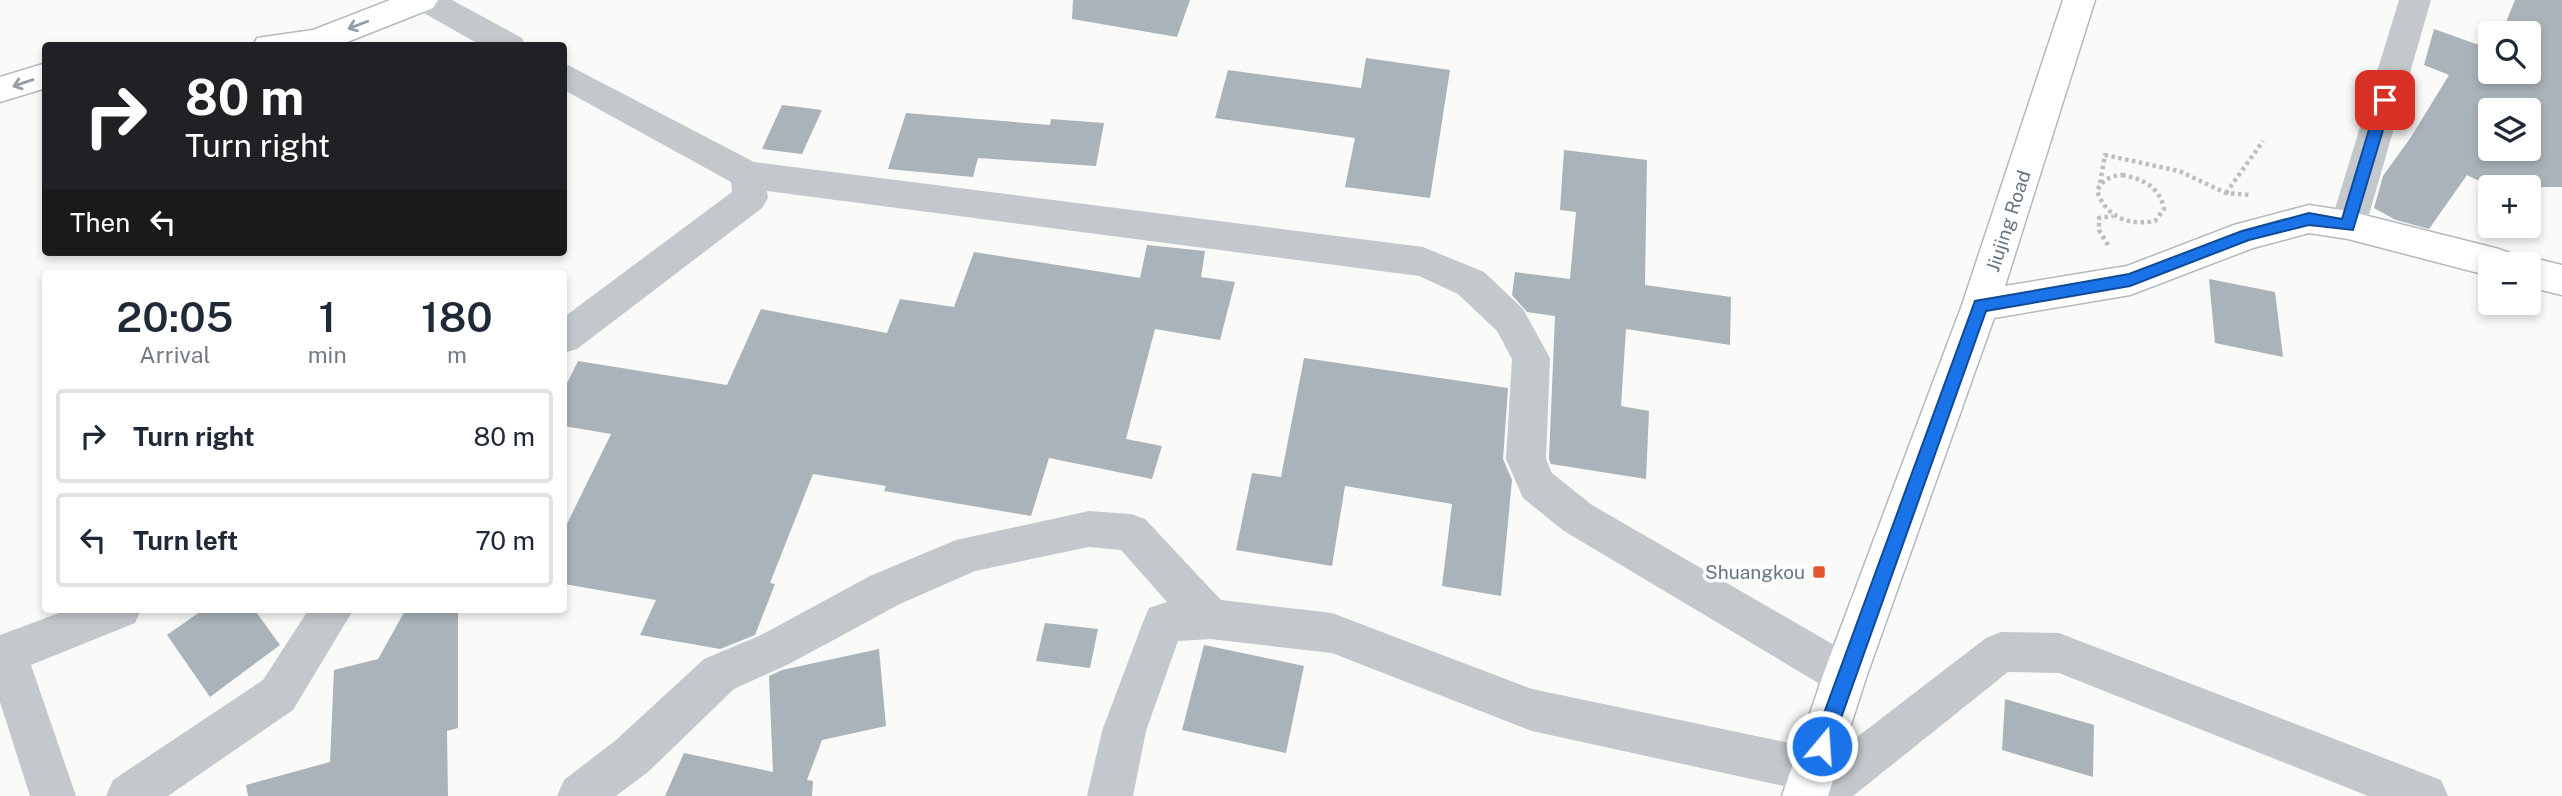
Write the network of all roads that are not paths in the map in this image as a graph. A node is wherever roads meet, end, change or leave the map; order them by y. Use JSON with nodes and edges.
{"nodes":[{"id":1,"x":424,"y":0,"type":"edge"},
{"id":2,"x":2079,"y":0,"type":"edge"},
{"id":3,"x":2415,"y":0,"type":"edge"},
{"id":4,"x":307,"y":42,"type":"edge"},
{"id":5,"x":503,"y":42,"type":"edge"},
{"id":6,"x":42,"y":76,"type":"edge"},
{"id":7,"x":567,"y":77,"type":"edge"},
{"id":8,"x":0,"y":90,"type":"edge"},
{"id":9,"x":748,"y":175,"type":"junction"},
{"id":10,"x":2347,"y":225,"type":"junction"},
{"id":11,"x":2478,"y":259,"type":"edge"},
{"id":12,"x":2541,"y":275,"type":"edge"},
{"id":13,"x":2562,"y":280,"type":"edge"},
{"id":14,"x":1980,"y":305,"type":"junction"},
{"id":15,"x":567,"y":336,"type":"edge"},
{"id":16,"x":110,"y":613,"type":"edge"},
{"id":17,"x":330,"y":613,"type":"edge"},
{"id":18,"x":1210,"y":619,"type":"junction"},
{"id":19,"x":3,"y":655,"type":"edge"},
{"id":20,"x":1845,"y":675,"type":"junction"},
{"id":21,"x":1812,"y":787,"type":"edge"},
{"id":22,"x":53,"y":796,"type":"edge"},
{"id":23,"x":129,"y":796,"type":"edge"},
{"id":24,"x":580,"y":796,"type":"edge"},
{"id":25,"x":1110,"y":796,"type":"edge"},
{"id":26,"x":2425,"y":796,"type":"edge"}],
"edges":[{"from":1,"to":4,"type":"main road","one_way":true},
{"from":1,"to":5,"type":"street"},
{"from":2,"to":14,"type":"main road","name":"Jiujing Road"},
{"from":3,"to":10,"type":"street"},
{"from":6,"to":8,"type":"main road","one_way":true},
{"from":7,"to":9,"type":"street"},
{"from":9,"to":15,"type":"street"},
{"from":9,"to":20,"type":"street"},
{"from":10,"to":11,"type":"main road"},
{"from":10,"to":14,"type":"main road"},
{"from":12,"to":13,"type":"main road"},
{"from":14,"to":20,"type":"main road","name":"Jiujing Road"},
{"from":16,"to":19,"type":"street"},
{"from":17,"to":23,"type":"street"},
{"from":18,"to":21,"type":"street"},
{"from":18,"to":24,"type":"street"},
{"from":18,"to":25,"type":"street"},
{"from":19,"to":22,"type":"street"},
{"from":20,"to":21,"type":"main road","name":"Jiujing Road"},
{"from":21,"to":26,"type":"street"}]}
